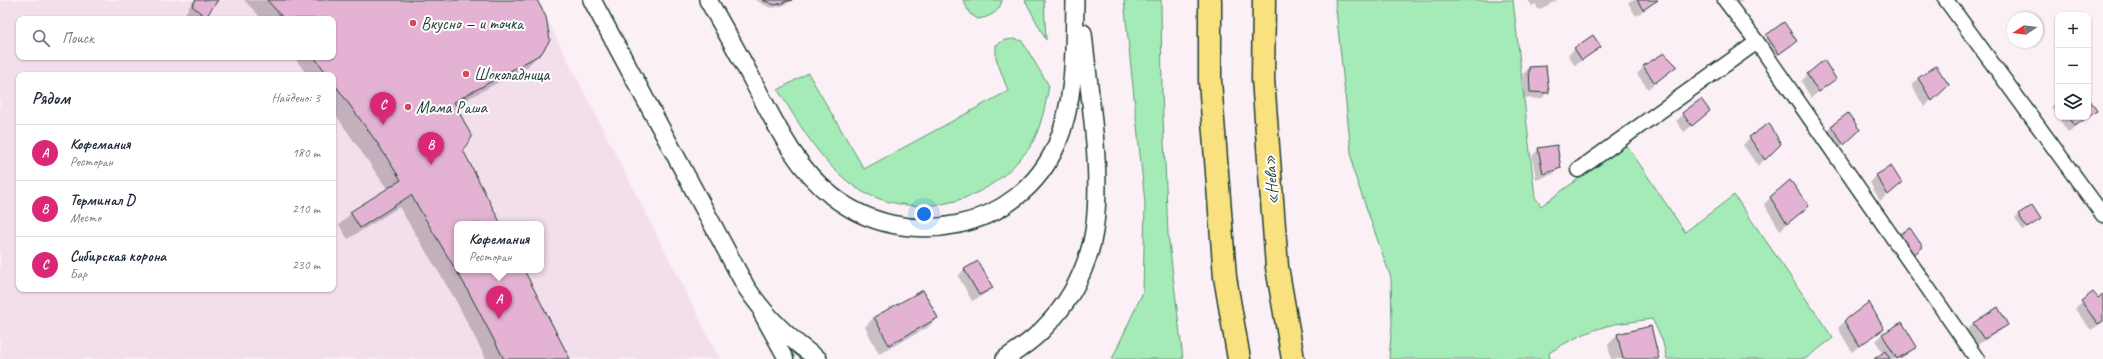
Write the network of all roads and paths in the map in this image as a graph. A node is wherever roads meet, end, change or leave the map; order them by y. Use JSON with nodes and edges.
{"nodes":[{"id":1,"x":592,"y":0,"type":"edge"},
{"id":2,"x":708,"y":0,"type":"edge"},
{"id":3,"x":1074,"y":0,"type":"edge"},
{"id":4,"x":1080,"y":0,"type":"edge"},
{"id":5,"x":1210,"y":0,"type":"edge"},
{"id":6,"x":1264,"y":0,"type":"edge"},
{"id":7,"x":1725,"y":0,"type":"edge"},
{"id":8,"x":1946,"y":0,"type":"edge"},
{"id":9,"x":1757,"y":42,"type":"junction"},
{"id":10,"x":1578,"y":170,"type":"dead end"},
{"id":11,"x":2103,"y":214,"type":"edge"},
{"id":12,"x":746,"y":287,"type":"junction"},
{"id":13,"x":1974,"y":358,"type":"edge"},
{"id":14,"x":786,"y":359,"type":"edge"},
{"id":15,"x":818,"y":359,"type":"edge"},
{"id":16,"x":1005,"y":359,"type":"edge"},
{"id":17,"x":1239,"y":359,"type":"edge"},
{"id":18,"x":1293,"y":359,"type":"edge"}],
"edges":[{"from":1,"to":12,"type":"street"},
{"from":2,"to":3,"type":"street"},
{"from":4,"to":16,"type":"street"},
{"from":5,"to":17,"type":"highway"},
{"from":6,"to":18,"type":"highway","name":"«Нева»"},
{"from":7,"to":9,"type":"street"},
{"from":8,"to":11,"type":"street"},
{"from":9,"to":10,"type":"street"},
{"from":9,"to":13,"type":"street"},
{"from":12,"to":14,"type":"street"},
{"from":12,"to":15,"type":"street"}]}
